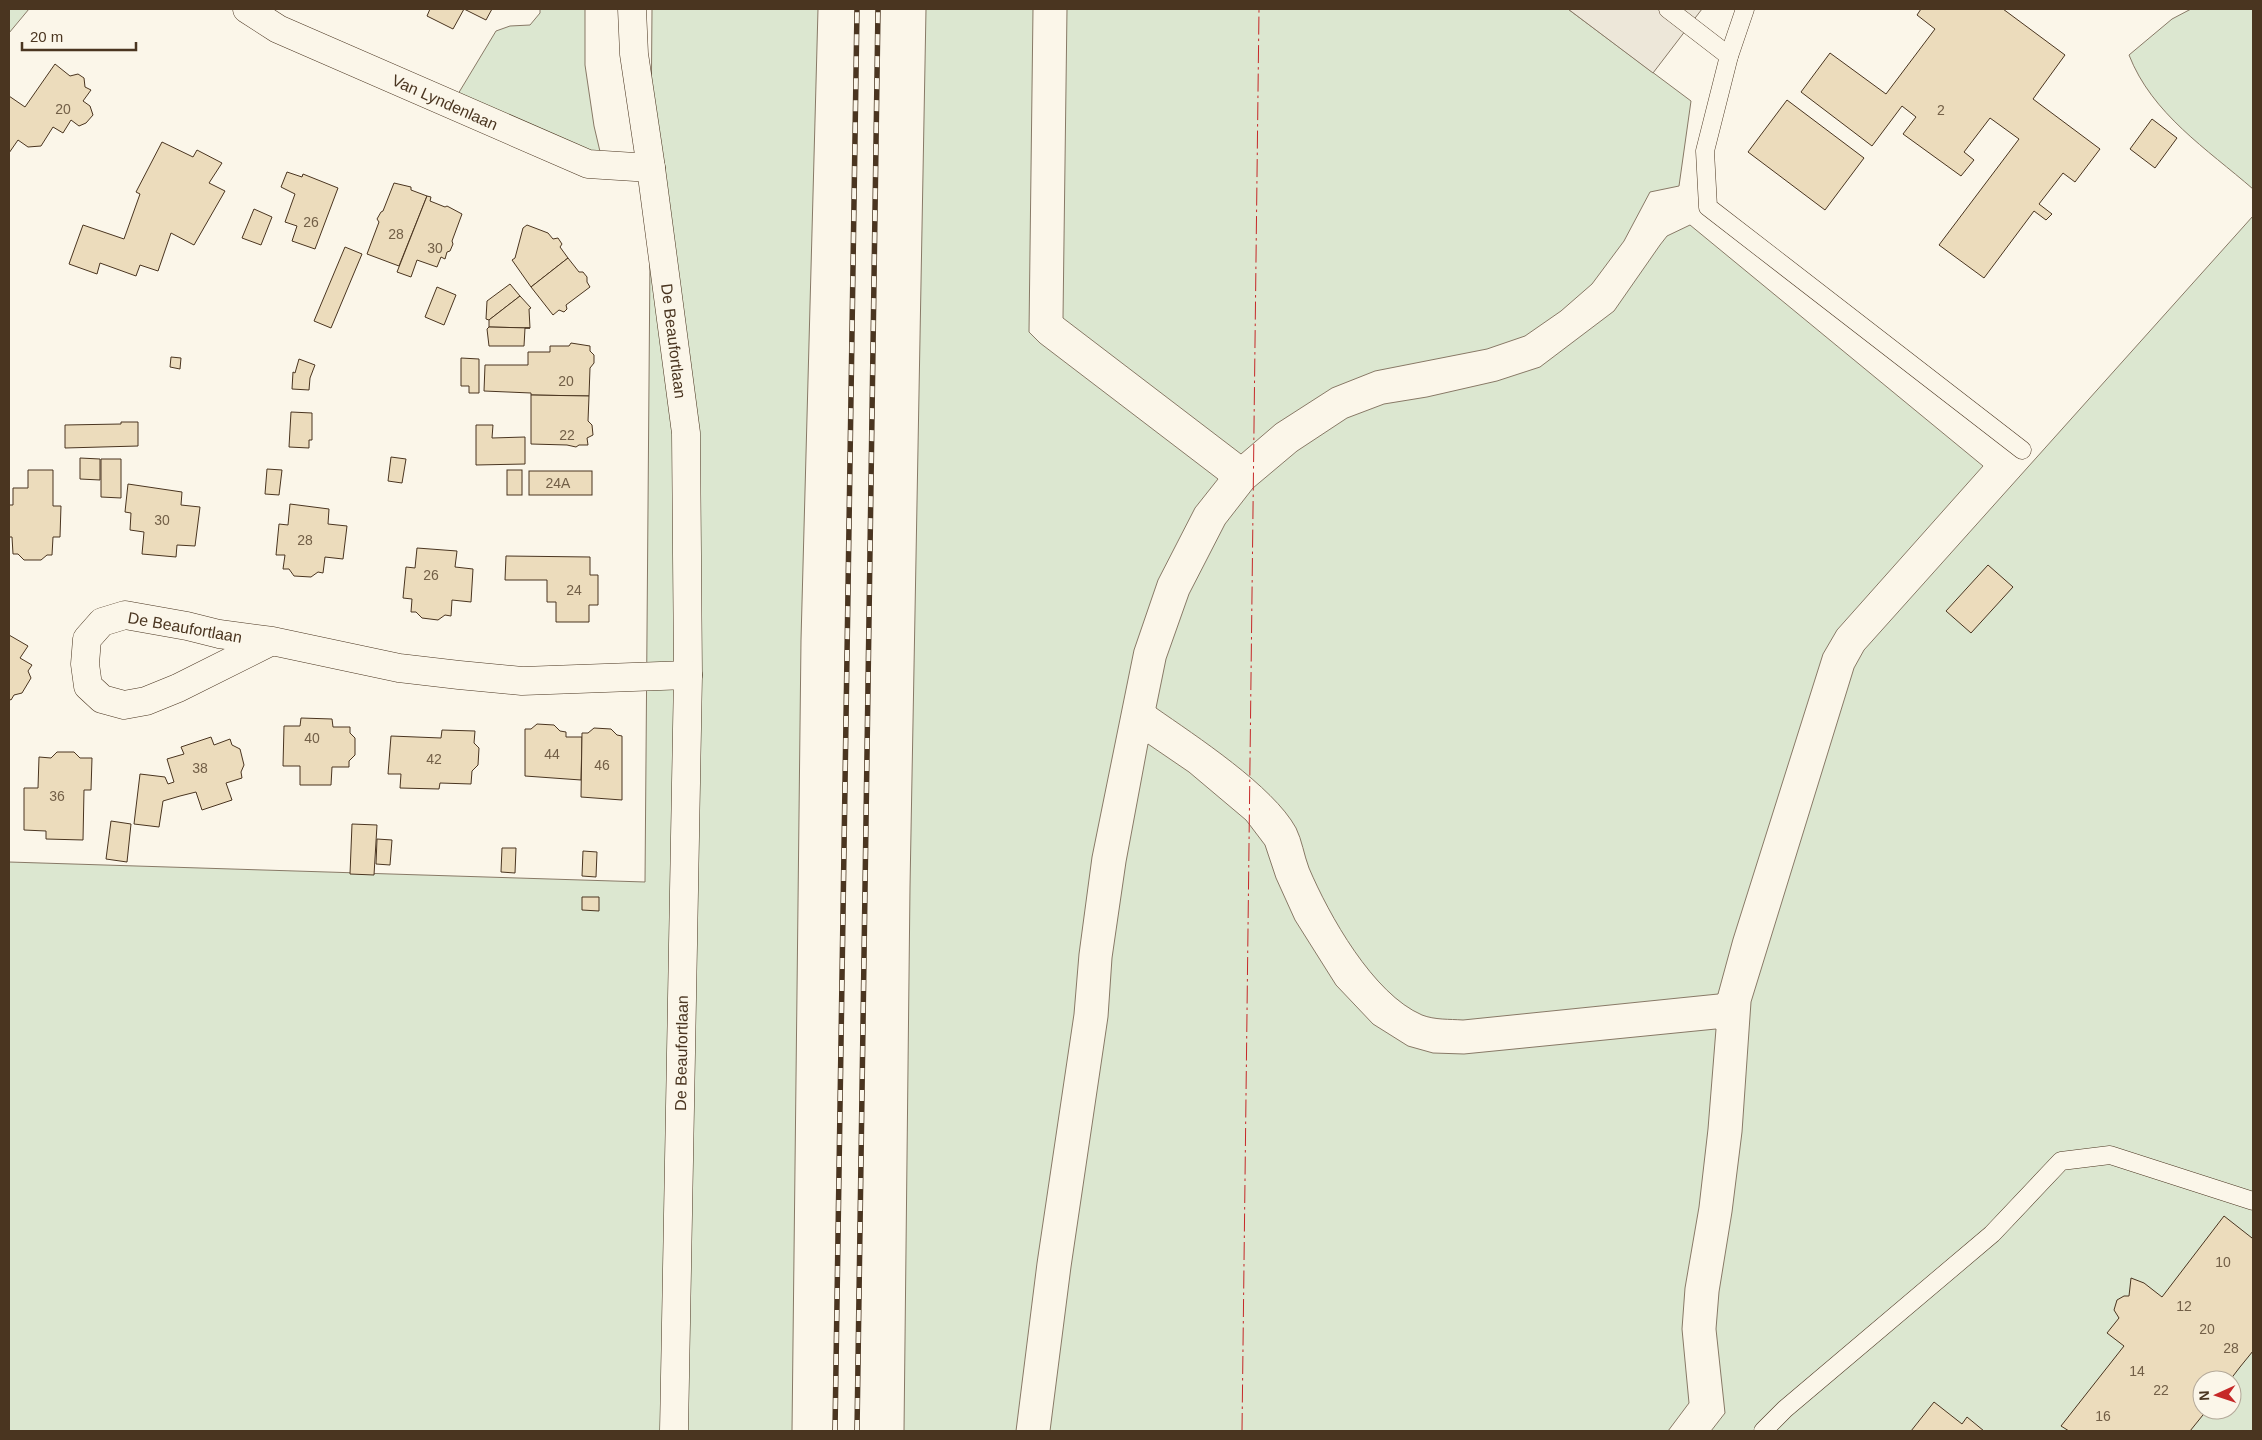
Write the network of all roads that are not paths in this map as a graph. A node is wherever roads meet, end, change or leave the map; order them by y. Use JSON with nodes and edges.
{"nodes":[{"id":1,"x":247,"y":9,"type":"edge"},
{"id":2,"x":632,"y":9,"type":"edge"},
{"id":3,"x":1668,"y":9,"type":"edge"},
{"id":4,"x":1746,"y":9,"type":"edge"},
{"id":5,"x":1729,"y":56,"type":"junction"},
{"id":6,"x":652,"y":168,"type":"junction"},
{"id":7,"x":2022,"y":450,"type":"dead end"},
{"id":8,"x":272,"y":641,"type":"junction"},
{"id":9,"x":688,"y":675,"type":"junction"},
{"id":10,"x":2253,"y":1201,"type":"edge"},
{"id":11,"x":674,"y":1431,"type":"edge"},
{"id":12,"x":1763,"y":1431,"type":"edge"}],
"edges":[{"from":1,"to":6,"type":"street","name":"Van Lyndenlaan"},
{"from":2,"to":6,"type":"street","name":"De Beaufortlaan"},
{"from":3,"to":5,"type":"lane"},
{"from":4,"to":5,"type":"lane"},
{"from":5,"to":7,"type":"lane"},
{"from":6,"to":9,"type":"street","name":"De Beaufortlaan"},
{"from":8,"to":8,"type":"street","name":"De Beaufortlaan"},
{"from":8,"to":9,"type":"street","name":"De Beaufortlaan"},
{"from":9,"to":11,"type":"street","name":"De Beaufortlaan"},
{"from":10,"to":12,"type":"lane"}]}
